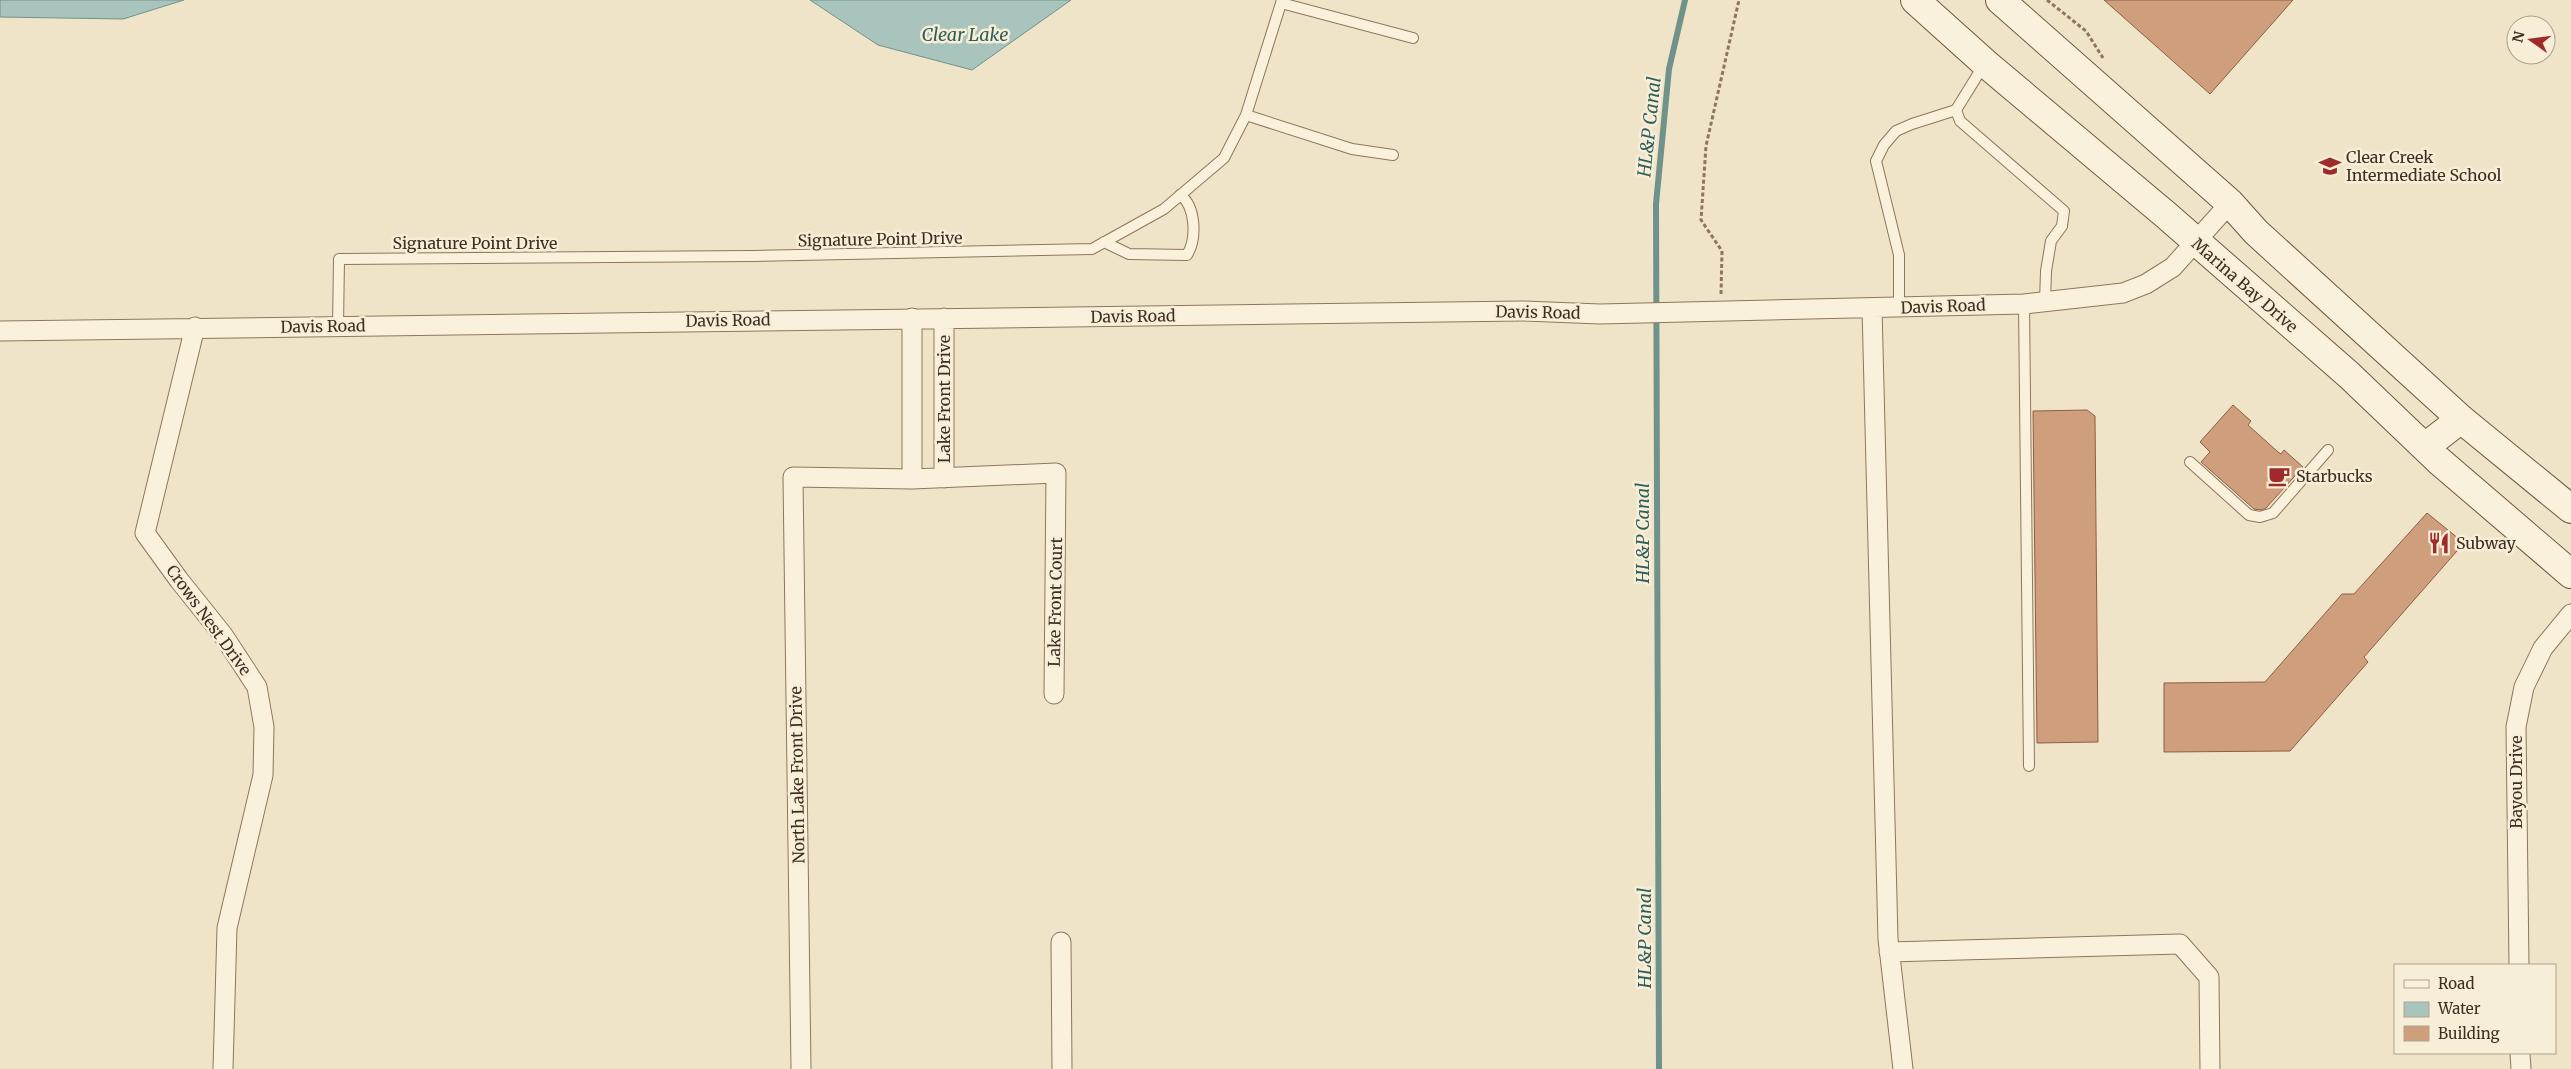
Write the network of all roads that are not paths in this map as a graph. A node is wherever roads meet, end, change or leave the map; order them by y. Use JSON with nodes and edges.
{"nodes":[{"id":1,"x":1915,"y":0,"type":"edge"},
{"id":2,"x":2000,"y":0,"type":"edge"},
{"id":3,"x":1282,"y":2,"type":"edge"},
{"id":4,"x":1413,"y":38,"type":"dead end"},
{"id":5,"x":1985,"y":63,"type":"junction"},
{"id":6,"x":1956,"y":110,"type":"junction"},
{"id":7,"x":1246,"y":115,"type":"junction"},
{"id":8,"x":1393,"y":156,"type":"dead end"},
{"id":9,"x":1180,"y":195,"type":"junction"},
{"id":10,"x":2230,"y":203,"type":"junction"},
{"id":11,"x":1104,"y":242,"type":"junction"},
{"id":12,"x":2196,"y":242,"type":"junction"},
{"id":13,"x":2045,"y":302,"type":"junction"},
{"id":14,"x":2024,"y":304,"type":"junction"},
{"id":15,"x":1899,"y":307,"type":"junction"},
{"id":16,"x":1872,"y":308,"type":"junction"},
{"id":17,"x":912,"y":318,"type":"junction"},
{"id":18,"x":944,"y":318,"type":"junction"},
{"id":19,"x":338,"y":326,"type":"junction"},
{"id":20,"x":196,"y":327,"type":"junction"},
{"id":21,"x":0,"y":331,"type":"edge"},
{"id":22,"x":2377,"y":343,"type":"junction"},
{"id":23,"x":2349,"y":375,"type":"junction"},
{"id":24,"x":2461,"y":419,"type":"junction"},
{"id":25,"x":2425,"y":447,"type":"junction"},
{"id":26,"x":2328,"y":450,"type":"dead end"},
{"id":27,"x":2190,"y":462,"type":"dead end"},
{"id":28,"x":944,"y":478,"type":"junction"},
{"id":29,"x":912,"y":479,"type":"junction"},
{"id":30,"x":793,"y":482,"type":"joint"},
{"id":31,"x":2571,"y":508,"type":"edge"},
{"id":32,"x":2571,"y":574,"type":"edge"},
{"id":33,"x":2571,"y":614,"type":"edge"},
{"id":34,"x":1054,"y":694,"type":"dead end"},
{"id":35,"x":2028,"y":766,"type":"dead end"},
{"id":36,"x":1061,"y":942,"type":"dead end"},
{"id":37,"x":1889,"y":952,"type":"junction"},
{"id":38,"x":2518,"y":964,"type":"edge"},
{"id":39,"x":2520,"y":1054,"type":"edge"},
{"id":40,"x":223,"y":1069,"type":"edge"},
{"id":41,"x":801,"y":1069,"type":"edge"},
{"id":42,"x":1062,"y":1069,"type":"edge"},
{"id":43,"x":1903,"y":1069,"type":"edge"},
{"id":44,"x":2210,"y":1069,"type":"edge"},
{"id":45,"x":2521,"y":1069,"type":"edge"}],
"edges":[{"from":1,"to":5,"type":"main road","name":"Marina Bay Drive"},
{"from":2,"to":10,"type":"main road"},
{"from":3,"to":4,"type":"lane"},
{"from":3,"to":7,"type":"lane","name":"Signature Point Drive"},
{"from":5,"to":6,"type":"lane"},
{"from":5,"to":12,"type":"main road","name":"Marina Bay Drive"},
{"from":6,"to":13,"type":"lane"},
{"from":6,"to":15,"type":"lane"},
{"from":7,"to":8,"type":"lane"},
{"from":7,"to":9,"type":"lane","name":"Signature Point Drive"},
{"from":9,"to":11,"type":"lane","name":"Signature Point Drive"},
{"from":9,"to":11,"type":"lane"},
{"from":10,"to":12,"type":"street","name":"Davis Road"},
{"from":10,"to":22,"type":"main road"},
{"from":11,"to":19,"type":"lane","name":"Signature Point Drive"},
{"from":12,"to":13,"type":"street","name":"Davis Road"},
{"from":12,"to":23,"type":"main road","name":"Marina Bay Drive"},
{"from":13,"to":14,"type":"street","name":"Davis Road"},
{"from":14,"to":15,"type":"street","name":"Davis Road"},
{"from":14,"to":35,"type":"lane"},
{"from":15,"to":16,"type":"street","name":"Davis Road"},
{"from":16,"to":18,"type":"street","name":"Davis Road"},
{"from":16,"to":37,"type":"street"},
{"from":17,"to":18,"type":"street","name":"Davis Road"},
{"from":17,"to":19,"type":"street","name":"Davis Road"},
{"from":17,"to":29,"type":"street","name":"Lake Front Drive"},
{"from":18,"to":28,"type":"street","name":"Lake Front Drive"},
{"from":19,"to":20,"type":"street","name":"Davis Road"},
{"from":20,"to":21,"type":"street","name":"Davis Road"},
{"from":20,"to":40,"type":"street","name":"Crows Nest Drive"},
{"from":22,"to":23,"type":"main road"},
{"from":22,"to":24,"type":"main road"},
{"from":23,"to":25,"type":"main road","name":"Marina Bay Drive"},
{"from":24,"to":25,"type":"main road"},
{"from":24,"to":31,"type":"main road"},
{"from":25,"to":32,"type":"main road","name":"Marina Bay Drive"},
{"from":26,"to":27,"type":"lane"},
{"from":28,"to":29,"type":"street","name":"Lake Front Drive"},
{"from":28,"to":34,"type":"street","name":"Lake Front Court"},
{"from":29,"to":30,"type":"street","name":"Lake Front Drive"},
{"from":30,"to":41,"type":"street","name":"North Lake Front Drive"},
{"from":33,"to":38,"type":"street","name":"Bayou Drive"},
{"from":36,"to":42,"type":"street"},
{"from":37,"to":43,"type":"street"},
{"from":37,"to":44,"type":"street"},
{"from":39,"to":45,"type":"street"}]}
